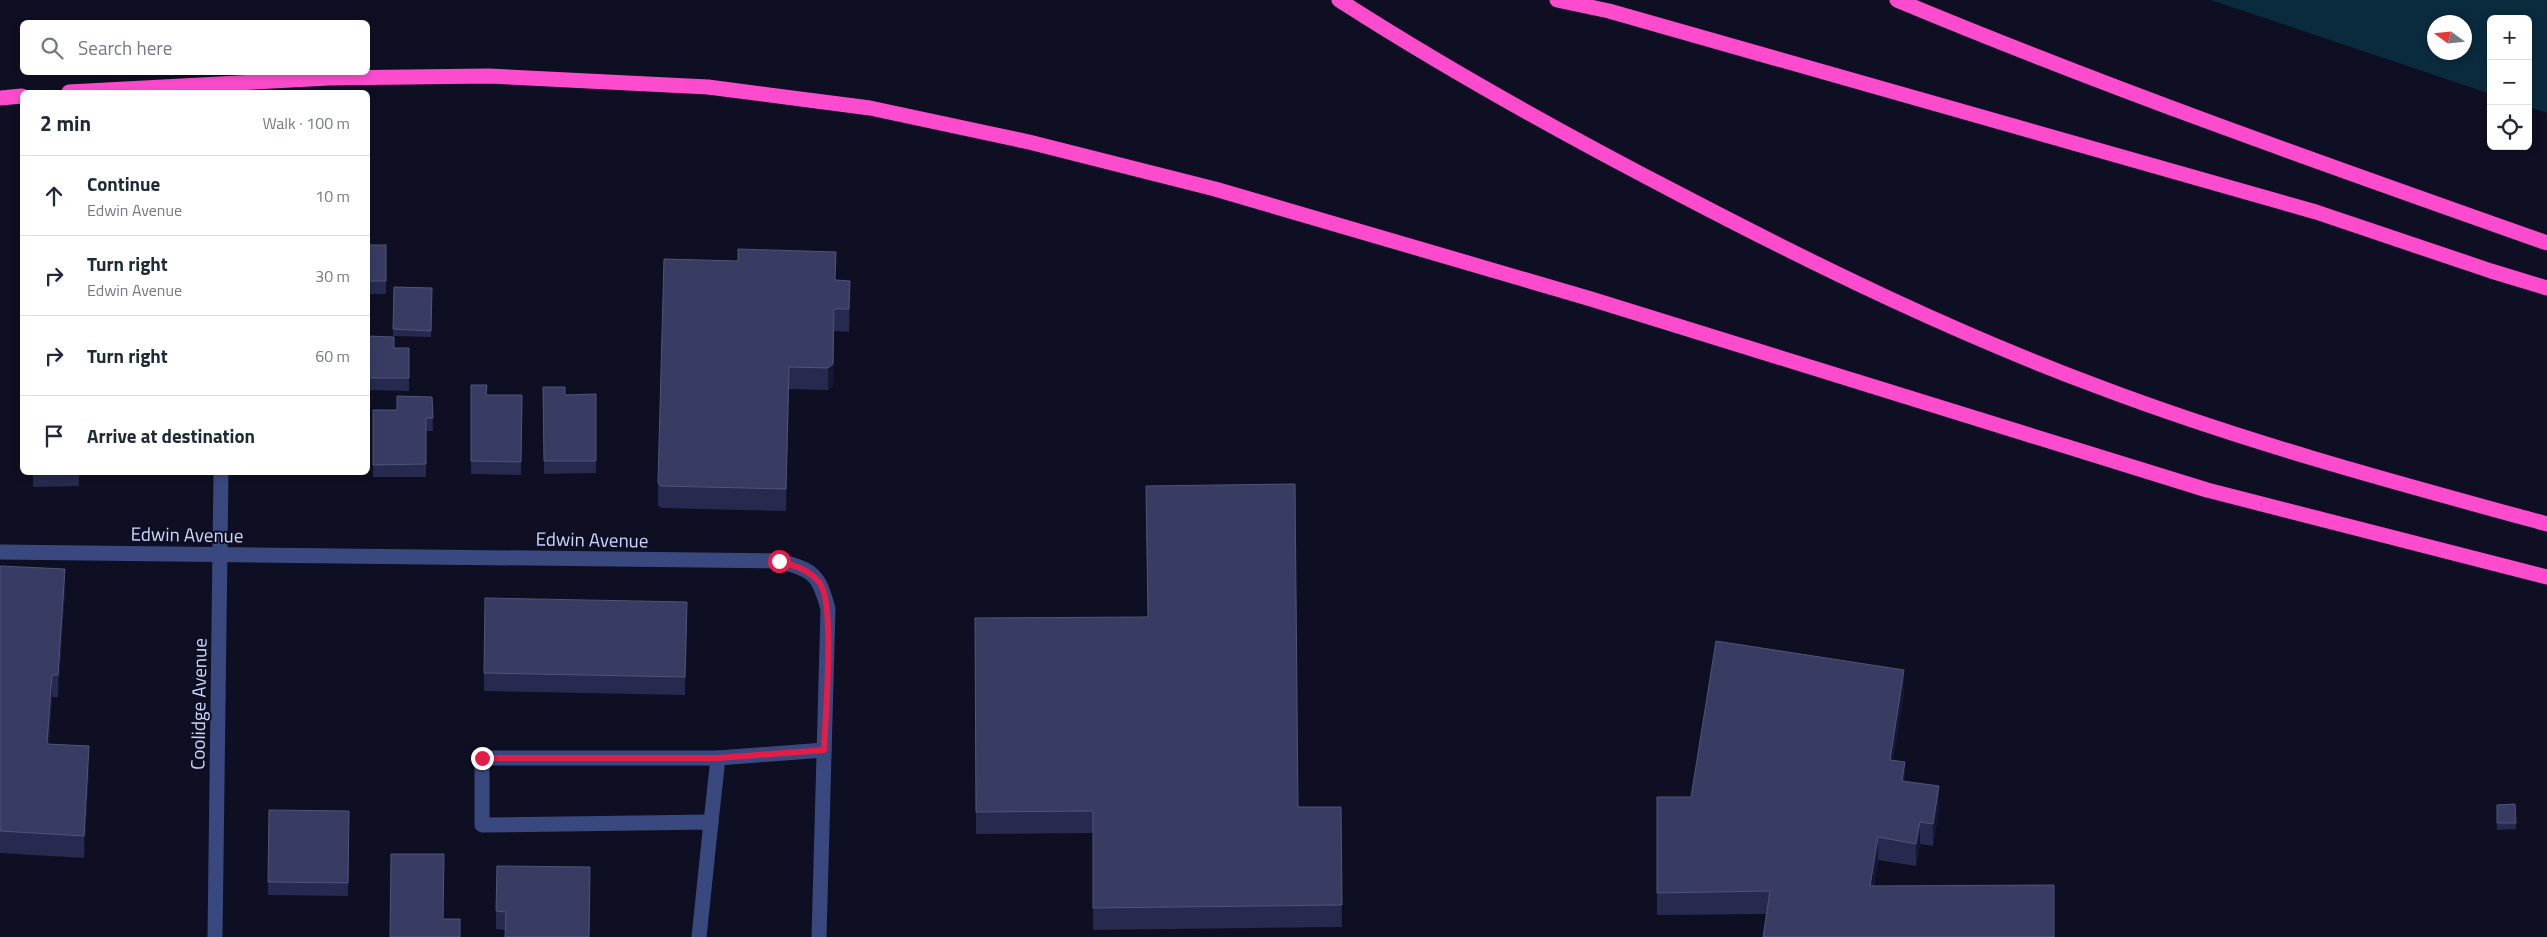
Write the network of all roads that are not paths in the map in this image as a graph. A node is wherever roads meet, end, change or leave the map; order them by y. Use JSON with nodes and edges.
{"nodes":[{"id":1,"x":1339,"y":0,"type":"edge"},
{"id":2,"x":1558,"y":0,"type":"edge"},
{"id":3,"x":1897,"y":0,"type":"edge"},
{"id":4,"x":106,"y":90,"type":"edge"},
{"id":5,"x":20,"y":96,"type":"edge"},
{"id":6,"x":0,"y":98,"type":"edge"},
{"id":7,"x":2547,"y":243,"type":"edge"},
{"id":8,"x":2547,"y":288,"type":"edge"},
{"id":9,"x":221,"y":475,"type":"edge"},
{"id":10,"x":2547,"y":524,"type":"edge"},
{"id":11,"x":0,"y":552,"type":"edge"},
{"id":12,"x":220,"y":554,"type":"junction"},
{"id":13,"x":2547,"y":576,"type":"edge"},
{"id":14,"x":824,"y":750,"type":"junction"},
{"id":15,"x":718,"y":758,"type":"junction"},
{"id":16,"x":711,"y":822,"type":"junction"},
{"id":17,"x":215,"y":937,"type":"edge"},
{"id":18,"x":699,"y":937,"type":"edge"},
{"id":19,"x":819,"y":937,"type":"edge"}],
"edges":[{"from":1,"to":10,"type":"highway"},
{"from":2,"to":8,"type":"highway"},
{"from":3,"to":7,"type":"highway"},
{"from":4,"to":13,"type":"highway"},
{"from":5,"to":6,"type":"highway"},
{"from":9,"to":12,"type":"street","name":"Coolidge Avenue"},
{"from":11,"to":12,"type":"street","name":"Edwin Avenue"},
{"from":12,"to":14,"type":"street","name":"Edwin Avenue"},
{"from":12,"to":17,"type":"street","name":"Coolidge Avenue"},
{"from":14,"to":15,"type":"street"},
{"from":14,"to":19,"type":"street","name":"Edwin Avenue"},
{"from":15,"to":16,"type":"street"},
{"from":15,"to":16,"type":"street"},
{"from":16,"to":18,"type":"street"}]}
